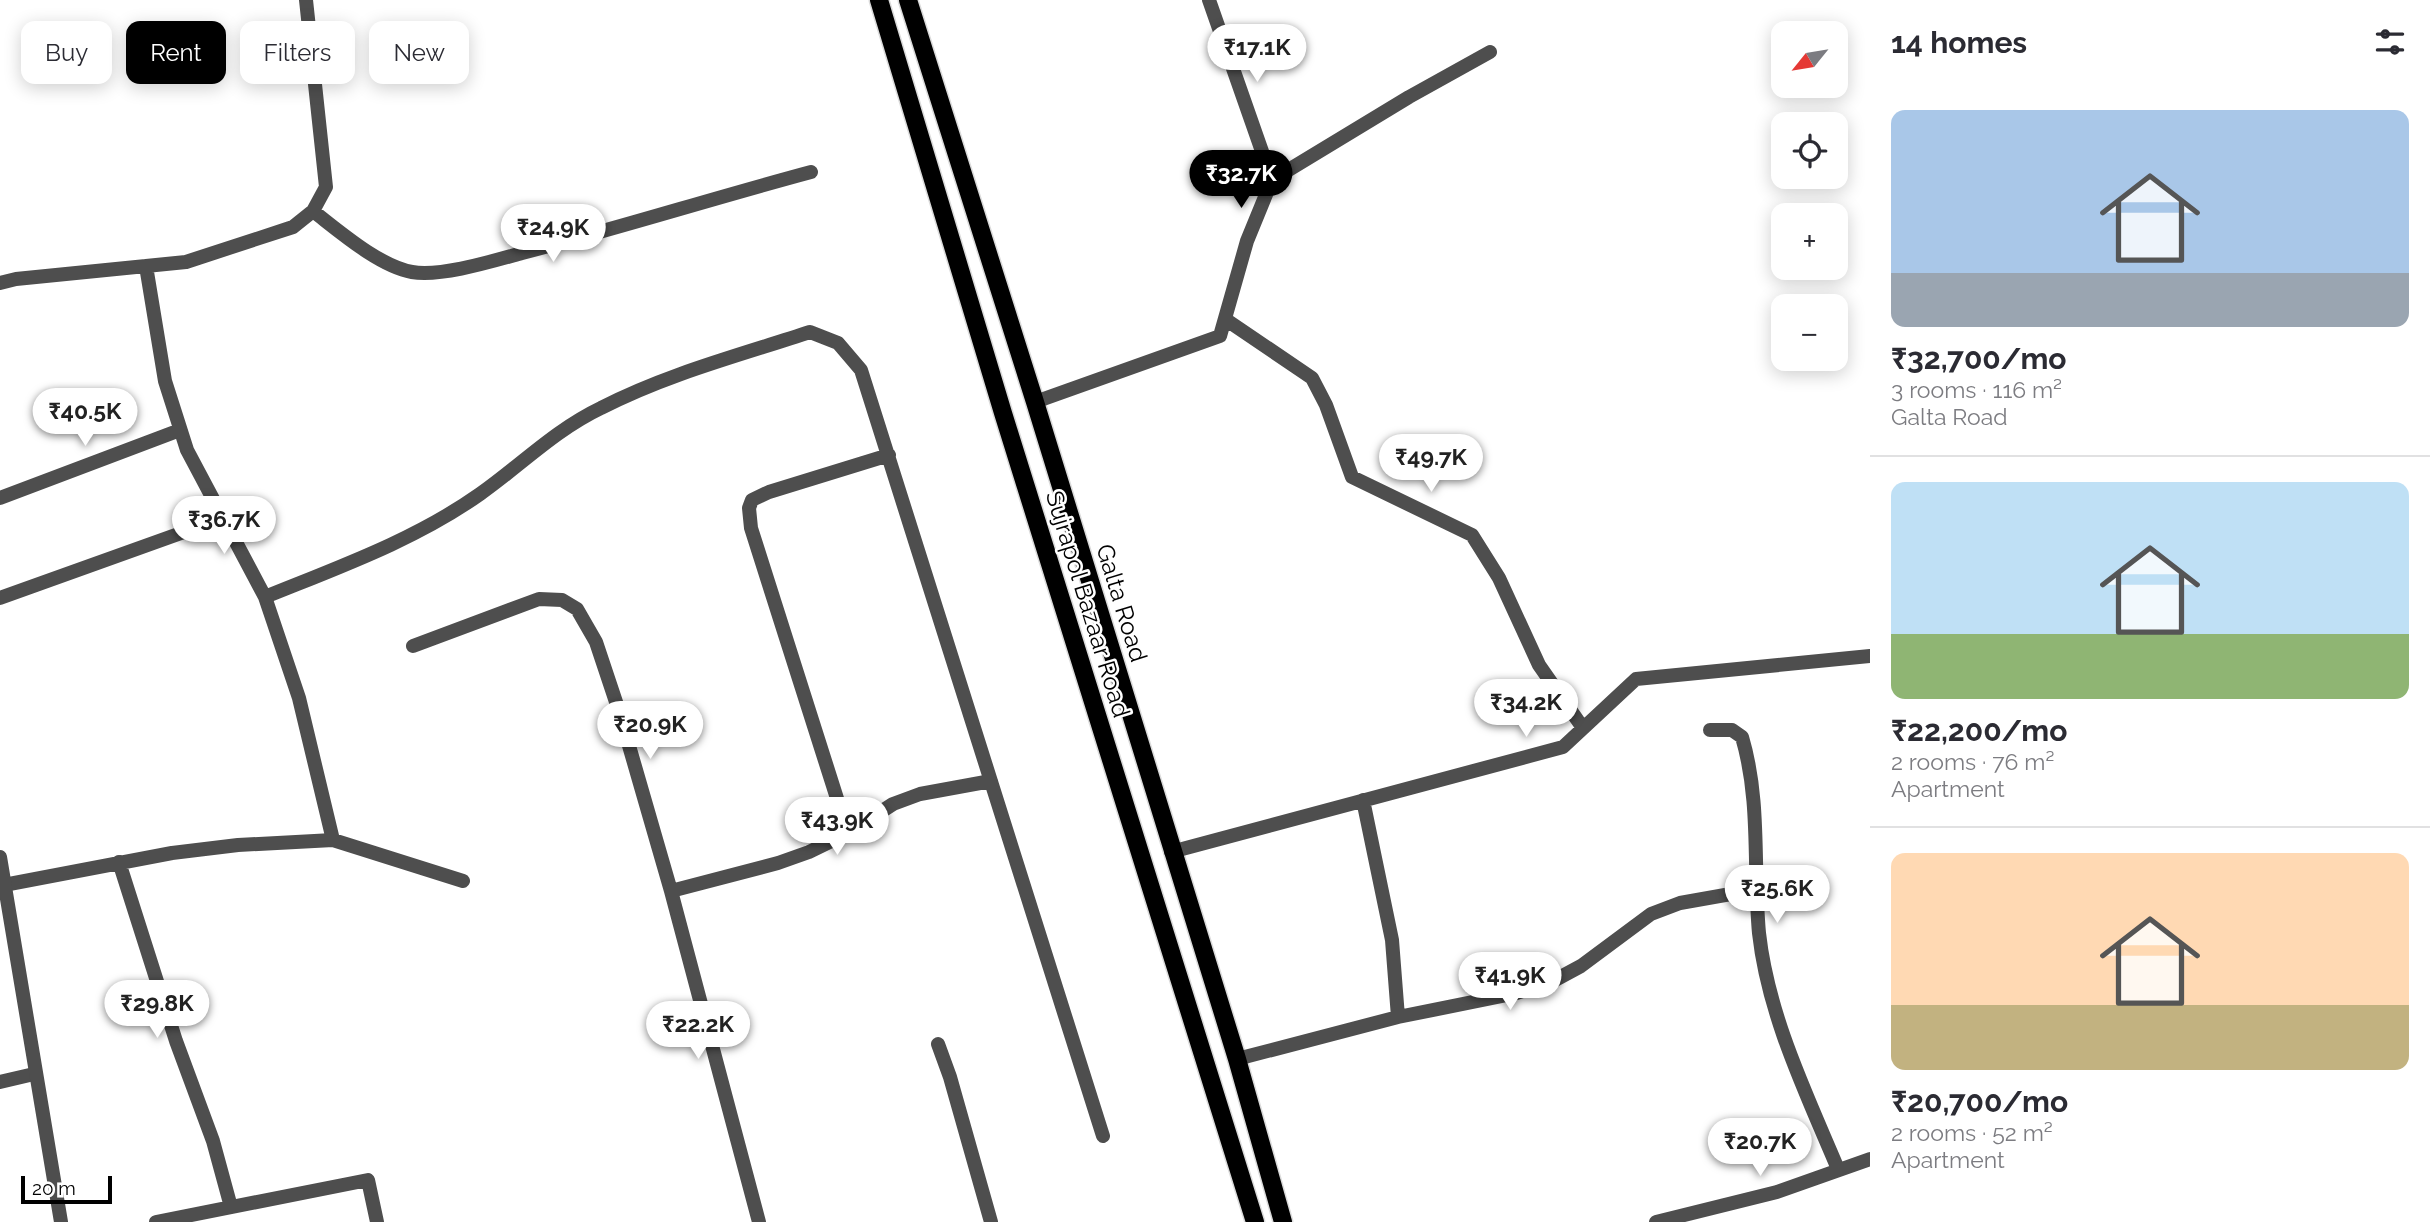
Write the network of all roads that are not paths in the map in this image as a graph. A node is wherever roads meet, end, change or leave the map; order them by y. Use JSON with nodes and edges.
{"nodes":[{"id":1,"x":306,"y":0,"type":"edge"},
{"id":2,"x":879,"y":0,"type":"edge"},
{"id":3,"x":908,"y":0,"type":"edge"},
{"id":4,"x":1209,"y":0,"type":"edge"},
{"id":5,"x":1490,"y":51,"type":"dead end"},
{"id":6,"x":811,"y":172,"type":"dead end"},
{"id":7,"x":1272,"y":180,"type":"junction"},
{"id":8,"x":313,"y":211,"type":"junction"},
{"id":9,"x":146,"y":266,"type":"junction"},
{"id":10,"x":0,"y":283,"type":"edge"},
{"id":11,"x":1225,"y":320,"type":"junction"},
{"id":12,"x":1035,"y":402,"type":"junction"},
{"id":13,"x":180,"y":430,"type":"junction"},
{"id":14,"x":889,"y":455,"type":"junction"},
{"id":15,"x":0,"y":498,"type":"edge"},
{"id":16,"x":223,"y":517,"type":"junction"},
{"id":17,"x":265,"y":597,"type":"junction"},
{"id":18,"x":0,"y":598,"type":"edge"},
{"id":19,"x":414,"y":646,"type":"dead end"},
{"id":20,"x":1870,"y":656,"type":"edge"},
{"id":21,"x":1583,"y":728,"type":"junction"},
{"id":22,"x":1710,"y":730,"type":"dead end"},
{"id":23,"x":991,"y":781,"type":"junction"},
{"id":24,"x":1363,"y":800,"type":"junction"},
{"id":25,"x":848,"y":833,"type":"junction"},
{"id":26,"x":333,"y":841,"type":"junction"},
{"id":27,"x":1171,"y":852,"type":"junction"},
{"id":28,"x":0,"y":857,"type":"edge"},
{"id":29,"x":119,"y":862,"type":"junction"},
{"id":30,"x":463,"y":881,"type":"dead end"},
{"id":31,"x":4,"y":885,"type":"junction"},
{"id":32,"x":1759,"y":889,"type":"junction"},
{"id":33,"x":671,"y":891,"type":"junction"},
{"id":34,"x":1398,"y":1017,"type":"junction"},
{"id":35,"x":939,"y":1044,"type":"dead end"},
{"id":36,"x":1237,"y":1059,"type":"junction"},
{"id":37,"x":34,"y":1074,"type":"junction"},
{"id":38,"x":0,"y":1082,"type":"edge"},
{"id":39,"x":1103,"y":1136,"type":"dead end"},
{"id":40,"x":1870,"y":1159,"type":"edge"},
{"id":41,"x":1838,"y":1169,"type":"junction"},
{"id":42,"x":231,"y":1207,"type":"junction"},
{"id":43,"x":61,"y":1222,"type":"edge"},
{"id":44,"x":156,"y":1222,"type":"edge"},
{"id":45,"x":377,"y":1222,"type":"edge"},
{"id":46,"x":759,"y":1222,"type":"edge"},
{"id":47,"x":991,"y":1222,"type":"edge"},
{"id":48,"x":1255,"y":1222,"type":"edge"},
{"id":49,"x":1283,"y":1222,"type":"edge"},
{"id":50,"x":1656,"y":1222,"type":"edge"}],
"edges":[{"from":1,"to":8,"type":"street"},
{"from":2,"to":48,"type":"main road","name":"Sujrapol Bazaar Road"},
{"from":3,"to":12,"type":"main road","name":"Galta Road"},
{"from":4,"to":7,"type":"street"},
{"from":5,"to":7,"type":"street"},
{"from":6,"to":8,"type":"street"},
{"from":7,"to":11,"type":"street"},
{"from":8,"to":9,"type":"street"},
{"from":9,"to":10,"type":"street"},
{"from":9,"to":13,"type":"street"},
{"from":11,"to":12,"type":"street"},
{"from":11,"to":21,"type":"street"},
{"from":12,"to":27,"type":"main road","name":"Galta Road"},
{"from":13,"to":15,"type":"street"},
{"from":13,"to":16,"type":"street"},
{"from":14,"to":17,"type":"street"},
{"from":14,"to":23,"type":"street"},
{"from":14,"to":25,"type":"street"},
{"from":16,"to":17,"type":"street"},
{"from":16,"to":18,"type":"street"},
{"from":17,"to":26,"type":"street"},
{"from":19,"to":33,"type":"street"},
{"from":20,"to":21,"type":"street"},
{"from":21,"to":24,"type":"street"},
{"from":22,"to":32,"type":"street"},
{"from":23,"to":25,"type":"street"},
{"from":23,"to":39,"type":"street"},
{"from":24,"to":27,"type":"street"},
{"from":24,"to":34,"type":"street"},
{"from":25,"to":33,"type":"street"},
{"from":26,"to":29,"type":"street"},
{"from":26,"to":30,"type":"street"},
{"from":27,"to":36,"type":"main road","name":"Galta Road"},
{"from":28,"to":31,"type":"street"},
{"from":29,"to":31,"type":"street"},
{"from":29,"to":42,"type":"street"},
{"from":31,"to":37,"type":"street"},
{"from":32,"to":34,"type":"street"},
{"from":32,"to":41,"type":"street"},
{"from":33,"to":46,"type":"street"},
{"from":34,"to":36,"type":"street"},
{"from":35,"to":47,"type":"street"},
{"from":36,"to":49,"type":"main road","name":"Galta Road"},
{"from":37,"to":38,"type":"street"},
{"from":37,"to":43,"type":"street"},
{"from":40,"to":41,"type":"street"},
{"from":41,"to":50,"type":"street"},
{"from":42,"to":44,"type":"street"},
{"from":42,"to":45,"type":"street"}]}
